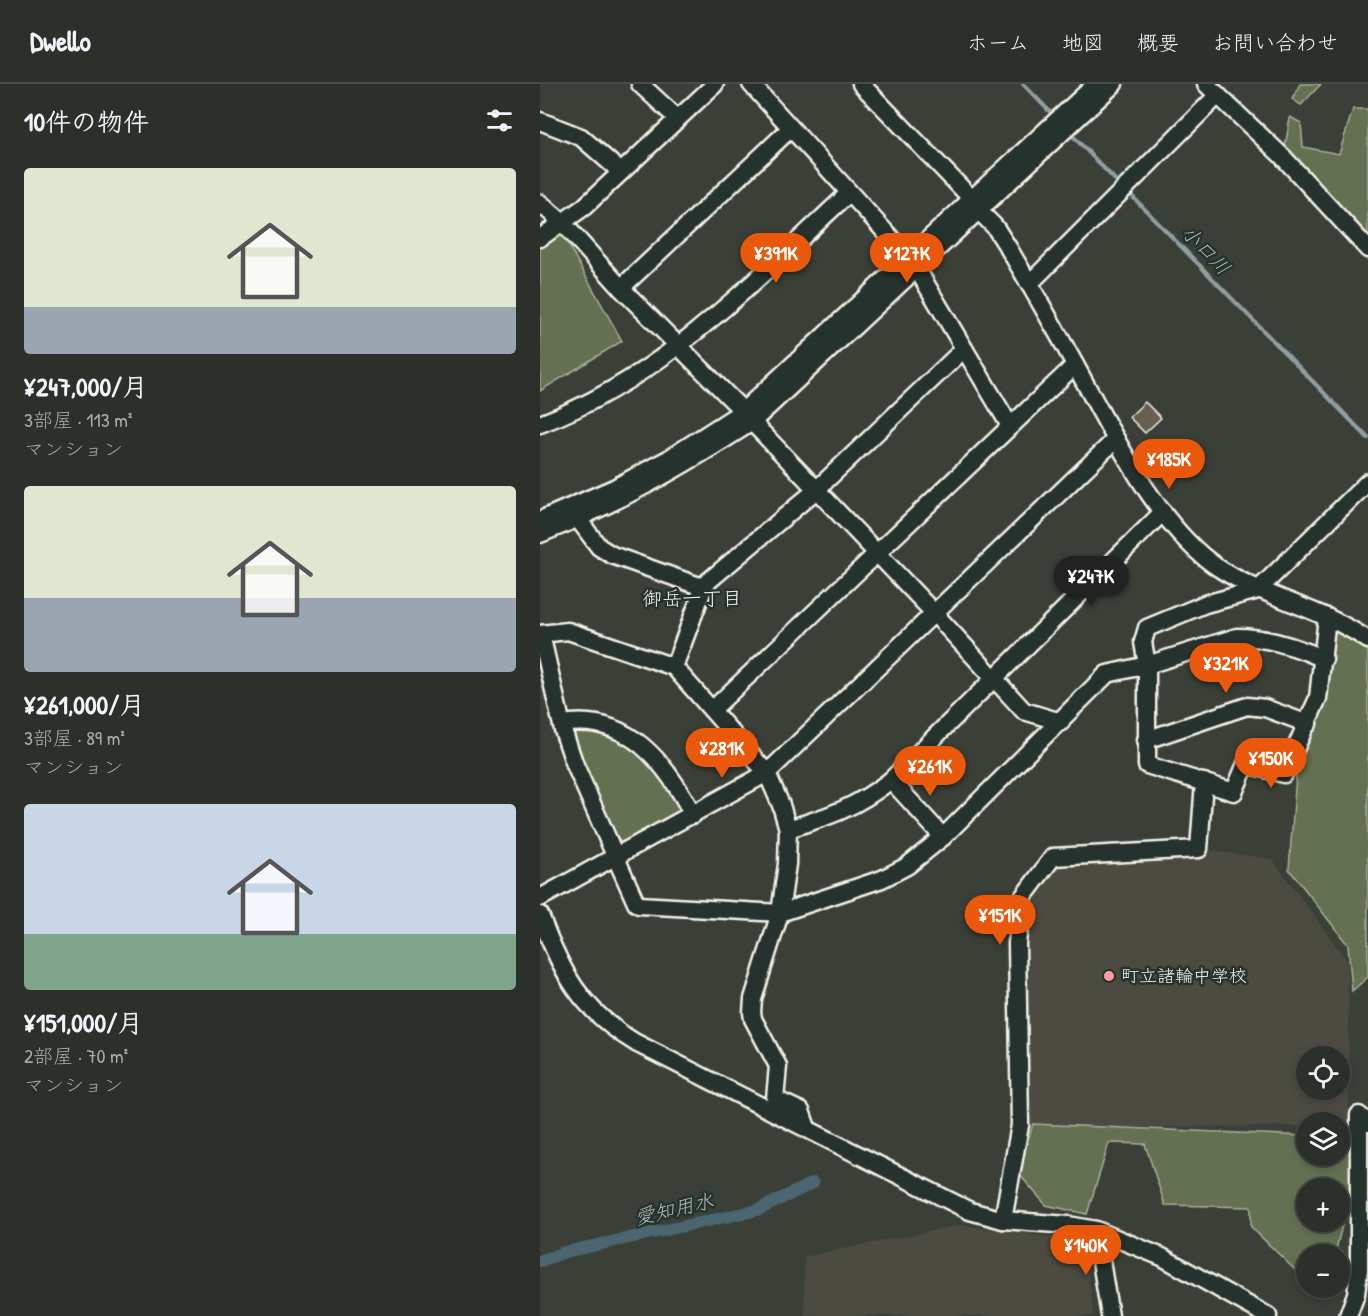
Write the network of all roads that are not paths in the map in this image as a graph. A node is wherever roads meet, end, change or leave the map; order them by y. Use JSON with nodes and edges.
{"nodes":[{"id":1,"x":640,"y":84,"type":"edge"},
{"id":2,"x":715,"y":84,"type":"edge"},
{"id":3,"x":751,"y":84,"type":"edge"},
{"id":4,"x":861,"y":84,"type":"edge"},
{"id":5,"x":1102,"y":87,"type":"edge"},
{"id":6,"x":1212,"y":89,"type":"edge"},
{"id":7,"x":677,"y":118,"type":"junction"},
{"id":8,"x":540,"y":121,"type":"edge"},
{"id":9,"x":790,"y":129,"type":"junction"},
{"id":10,"x":621,"y":172,"type":"junction"},
{"id":11,"x":848,"y":194,"type":"junction"},
{"id":12,"x":540,"y":203,"type":"edge"},
{"id":13,"x":976,"y":205,"type":"junction"},
{"id":14,"x":563,"y":223,"type":"junction"},
{"id":15,"x":540,"y":238,"type":"edge"},
{"id":16,"x":1368,"y":249,"type":"edge"},
{"id":17,"x":913,"y":263,"type":"junction"},
{"id":18,"x":1029,"y":284,"type":"junction"},
{"id":19,"x":621,"y":288,"type":"junction"},
{"id":20,"x":678,"y":347,"type":"junction"},
{"id":21,"x":964,"y":349,"type":"junction"},
{"id":22,"x":1075,"y":365,"type":"junction"},
{"id":23,"x":747,"y":417,"type":"junction"},
{"id":24,"x":540,"y":424,"type":"edge"},
{"id":25,"x":1011,"y":426,"type":"junction"},
{"id":26,"x":1116,"y":440,"type":"junction"},
{"id":27,"x":1368,"y":482,"type":"edge"},
{"id":28,"x":815,"y":491,"type":"junction"},
{"id":29,"x":1163,"y":512,"type":"junction"},
{"id":30,"x":578,"y":519,"type":"junction"},
{"id":31,"x":540,"y":520,"type":"edge"},
{"id":32,"x":540,"y":534,"type":"edge"},
{"id":33,"x":877,"y":554,"type":"junction"},
{"id":34,"x":702,"y":587,"type":"junction"},
{"id":35,"x":1258,"y":590,"type":"junction"},
{"id":36,"x":935,"y":614,"type":"junction"},
{"id":37,"x":1327,"y":617,"type":"junction"},
{"id":38,"x":540,"y":634,"type":"edge"},
{"id":39,"x":1368,"y":640,"type":"edge"},
{"id":40,"x":1324,"y":659,"type":"junction"},
{"id":41,"x":1147,"y":665,"type":"junction"},
{"id":42,"x":674,"y":667,"type":"junction"},
{"id":43,"x":995,"y":677,"type":"junction"},
{"id":44,"x":712,"y":710,"type":"junction"},
{"id":45,"x":1061,"y":722,"type":"junction"},
{"id":46,"x":562,"y":724,"type":"junction"},
{"id":47,"x":1308,"y":724,"type":"junction"},
{"id":48,"x":1146,"y":740,"type":"junction"},
{"id":49,"x":767,"y":773,"type":"junction"},
{"id":50,"x":891,"y":780,"type":"junction"},
{"id":51,"x":1204,"y":782,"type":"junction"},
{"id":52,"x":693,"y":815,"type":"junction"},
{"id":53,"x":788,"y":829,"type":"junction"},
{"id":54,"x":943,"y":837,"type":"junction"},
{"id":55,"x":615,"y":858,"type":"junction"},
{"id":56,"x":540,"y":898,"type":"edge"},
{"id":57,"x":780,"y":913,"type":"junction"},
{"id":58,"x":540,"y":915,"type":"edge"},
{"id":59,"x":1368,"y":1123,"type":"edge"},
{"id":60,"x":807,"y":1127,"type":"junction"},
{"id":61,"x":1003,"y":1220,"type":"junction"},
{"id":62,"x":1096,"y":1230,"type":"junction"},
{"id":63,"x":1110,"y":1316,"type":"edge"},
{"id":64,"x":1268,"y":1316,"type":"edge"},
{"id":65,"x":1348,"y":1316,"type":"edge"}],
"edges":[{"from":1,"to":7,"type":"street"},
{"from":2,"to":7,"type":"street"},
{"from":3,"to":9,"type":"street"},
{"from":4,"to":13,"type":"street"},
{"from":5,"to":13,"type":"street"},
{"from":6,"to":16,"type":"street"},
{"from":6,"to":18,"type":"street"},
{"from":7,"to":10,"type":"street"},
{"from":8,"to":10,"type":"street"},
{"from":9,"to":11,"type":"street"},
{"from":9,"to":19,"type":"street"},
{"from":10,"to":14,"type":"street"},
{"from":11,"to":17,"type":"street"},
{"from":11,"to":20,"type":"street"},
{"from":12,"to":14,"type":"street"},
{"from":13,"to":17,"type":"street"},
{"from":13,"to":18,"type":"street"},
{"from":14,"to":15,"type":"street"},
{"from":14,"to":19,"type":"street"},
{"from":17,"to":21,"type":"street"},
{"from":17,"to":23,"type":"street"},
{"from":18,"to":22,"type":"street"},
{"from":19,"to":20,"type":"street"},
{"from":20,"to":23,"type":"street"},
{"from":20,"to":24,"type":"street"},
{"from":21,"to":25,"type":"street"},
{"from":21,"to":28,"type":"street"},
{"from":22,"to":25,"type":"street"},
{"from":22,"to":26,"type":"street"},
{"from":23,"to":28,"type":"street"},
{"from":23,"to":30,"type":"street"},
{"from":23,"to":31,"type":"street"},
{"from":25,"to":33,"type":"street"},
{"from":26,"to":29,"type":"street"},
{"from":26,"to":36,"type":"street"},
{"from":27,"to":35,"type":"street"},
{"from":28,"to":33,"type":"street"},
{"from":28,"to":34,"type":"street"},
{"from":29,"to":35,"type":"street"},
{"from":29,"to":43,"type":"street"},
{"from":30,"to":32,"type":"street"},
{"from":30,"to":34,"type":"street"},
{"from":33,"to":36,"type":"street"},
{"from":33,"to":44,"type":"street"},
{"from":34,"to":42,"type":"street"},
{"from":35,"to":37,"type":"street"},
{"from":35,"to":41,"type":"street"},
{"from":36,"to":43,"type":"street"},
{"from":36,"to":49,"type":"street"},
{"from":37,"to":39,"type":"street"},
{"from":37,"to":40,"type":"street"},
{"from":38,"to":42,"type":"street"},
{"from":38,"to":46,"type":"street"},
{"from":40,"to":41,"type":"street"},
{"from":40,"to":47,"type":"street"},
{"from":41,"to":45,"type":"street"},
{"from":41,"to":48,"type":"street"},
{"from":42,"to":44,"type":"street"},
{"from":43,"to":45,"type":"street"},
{"from":43,"to":50,"type":"street"},
{"from":44,"to":49,"type":"street"},
{"from":45,"to":54,"type":"street"},
{"from":46,"to":52,"type":"street"},
{"from":46,"to":55,"type":"street"},
{"from":47,"to":48,"type":"street"},
{"from":47,"to":51,"type":"street"},
{"from":48,"to":51,"type":"street"},
{"from":49,"to":52,"type":"street"},
{"from":49,"to":53,"type":"street"},
{"from":50,"to":53,"type":"street"},
{"from":50,"to":54,"type":"street"},
{"from":51,"to":61,"type":"street"},
{"from":52,"to":55,"type":"street"},
{"from":53,"to":57,"type":"street"},
{"from":54,"to":57,"type":"street"},
{"from":55,"to":56,"type":"street"},
{"from":55,"to":57,"type":"street"},
{"from":57,"to":60,"type":"street"},
{"from":58,"to":60,"type":"street"},
{"from":59,"to":65,"type":"street"},
{"from":60,"to":61,"type":"street"},
{"from":61,"to":62,"type":"street"},
{"from":62,"to":63,"type":"street"},
{"from":62,"to":64,"type":"street"}]}
